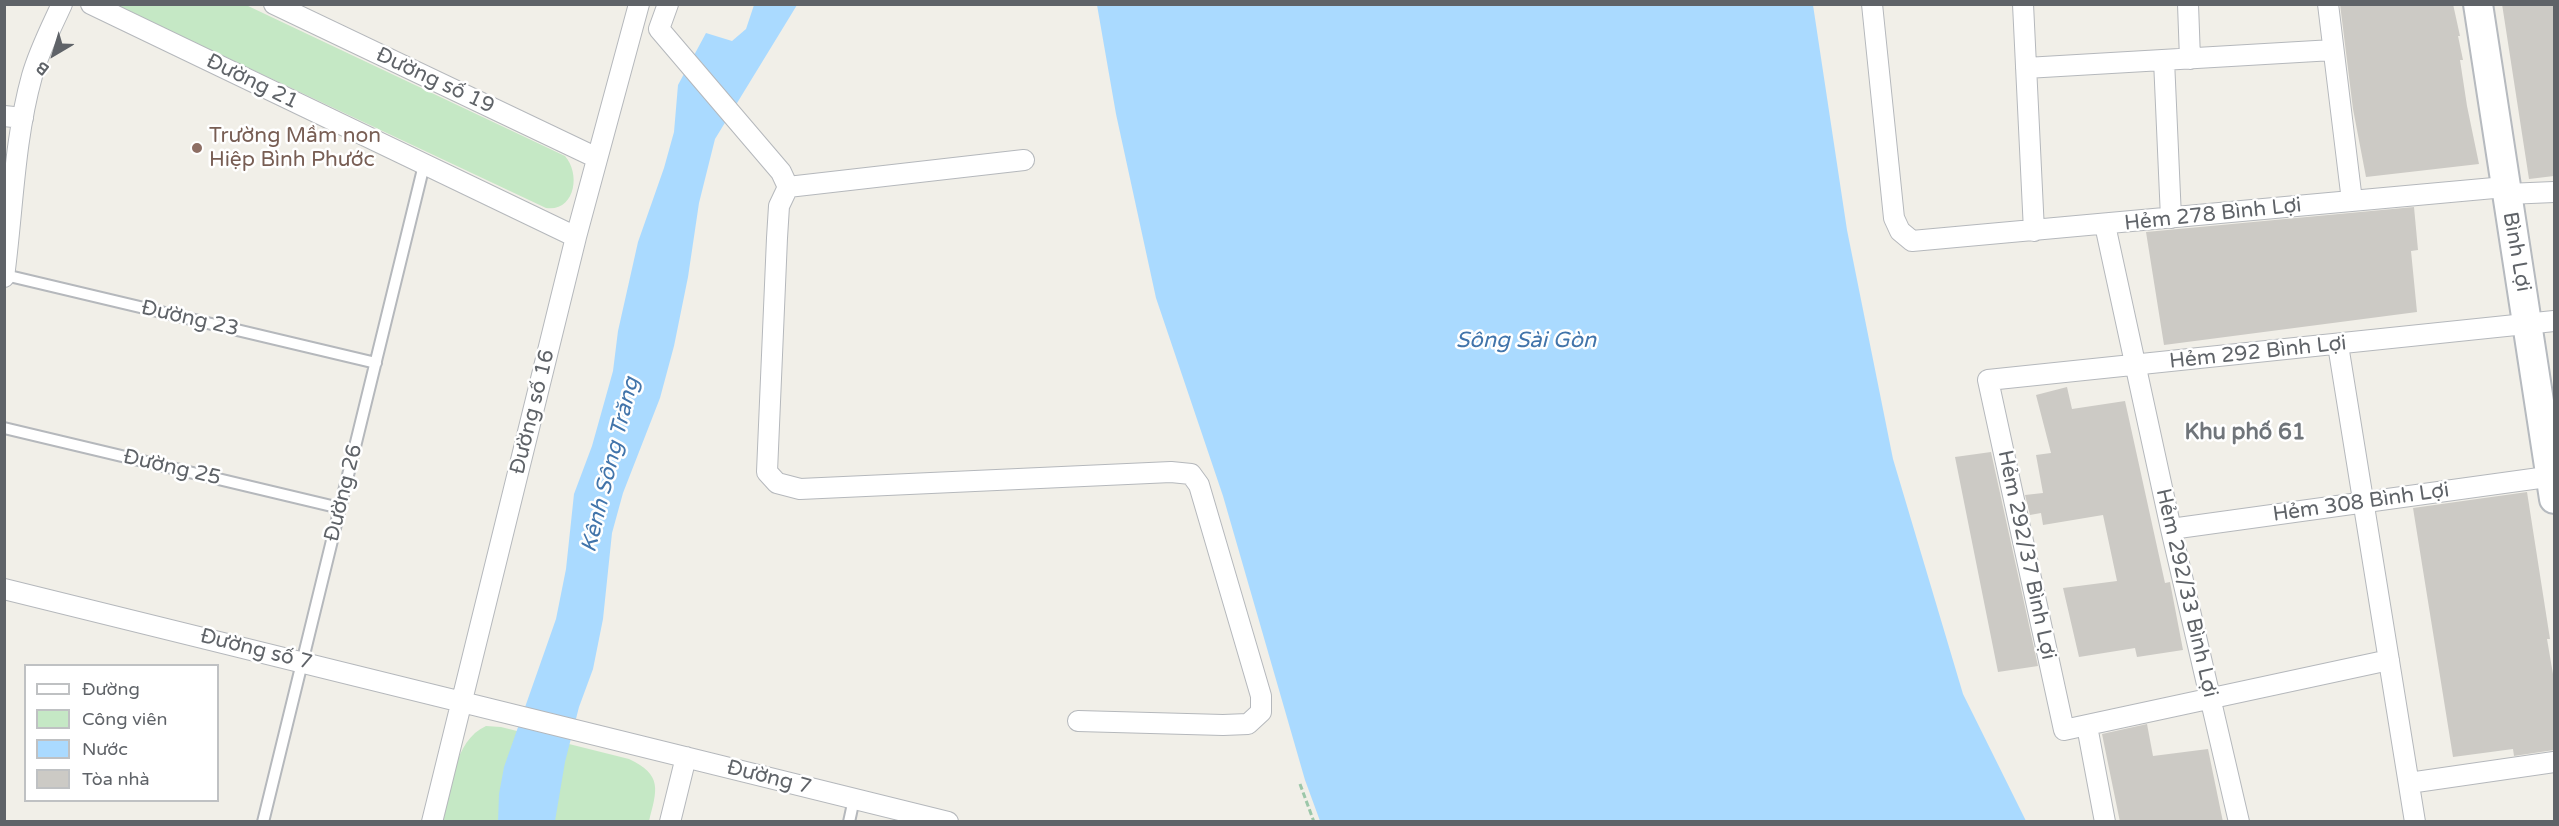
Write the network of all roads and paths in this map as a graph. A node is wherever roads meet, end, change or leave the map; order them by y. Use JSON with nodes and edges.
{"nodes":[{"id":1,"x":63,"y":4,"type":"edge"},
{"id":2,"x":91,"y":4,"type":"edge"},
{"id":3,"x":274,"y":4,"type":"edge"},
{"id":4,"x":668,"y":4,"type":"edge"},
{"id":5,"x":1872,"y":4,"type":"edge"},
{"id":6,"x":2023,"y":4,"type":"edge"},
{"id":7,"x":2188,"y":4,"type":"edge"},
{"id":8,"x":2328,"y":4,"type":"edge"},
{"id":9,"x":2478,"y":4,"type":"edge"},
{"id":10,"x":636,"y":6,"type":"edge"},
{"id":11,"x":2333,"y":50,"type":"junction"},
{"id":12,"x":2190,"y":59,"type":"junction"},
{"id":13,"x":2164,"y":60,"type":"junction"},
{"id":14,"x":2026,"y":68,"type":"junction"},
{"id":15,"x":14,"y":117,"type":"edge"},
{"id":16,"x":597,"y":158,"type":"junction"},
{"id":17,"x":1024,"y":160,"type":"dead end"},
{"id":18,"x":424,"y":165,"type":"junction"},
{"id":19,"x":788,"y":187,"type":"junction"},
{"id":20,"x":2506,"y":191,"type":"junction"},
{"id":21,"x":2554,"y":192,"type":"edge"},
{"id":22,"x":2352,"y":201,"type":"junction"},
{"id":23,"x":2171,"y":218,"type":"junction"},
{"id":24,"x":2105,"y":225,"type":"junction"},
{"id":25,"x":2034,"y":231,"type":"junction"},
{"id":26,"x":576,"y":237,"type":"junction"},
{"id":27,"x":5,"y":276,"type":"edge"},
{"id":28,"x":2542,"y":323,"type":"edge"},
{"id":29,"x":2338,"y":345,"type":"junction"},
{"id":30,"x":376,"y":363,"type":"junction"},
{"id":31,"x":2135,"y":365,"type":"junction"},
{"id":32,"x":1988,"y":380,"type":"joint"},
{"id":33,"x":4,"y":428,"type":"edge"},
{"id":34,"x":2553,"y":484,"type":"edge"},
{"id":35,"x":2364,"y":504,"type":"junction"},
{"id":36,"x":340,"y":508,"type":"junction"},
{"id":37,"x":2171,"y":529,"type":"junction"},
{"id":38,"x":4,"y":589,"type":"edge"},
{"id":39,"x":2389,"y":660,"type":"junction"},
{"id":40,"x":303,"y":661,"type":"junction"},
{"id":41,"x":2209,"y":698,"type":"junction"},
{"id":42,"x":461,"y":701,"type":"junction"},
{"id":43,"x":1078,"y":721,"type":"dead end"},
{"id":44,"x":2087,"y":726,"type":"junction"},
{"id":45,"x":590,"y":734,"type":"joint"},
{"id":46,"x":686,"y":757,"type":"junction"},
{"id":47,"x":2554,"y":762,"type":"edge"},
{"id":48,"x":2409,"y":783,"type":"junction"},
{"id":49,"x":1300,"y":784,"type":"dead end"},
{"id":50,"x":854,"y":799,"type":"junction"},
{"id":51,"x":263,"y":822,"type":"edge"},
{"id":52,"x":432,"y":822,"type":"edge"},
{"id":53,"x":670,"y":822,"type":"edge"},
{"id":54,"x":849,"y":822,"type":"edge"},
{"id":55,"x":948,"y":822,"type":"edge"},
{"id":56,"x":1314,"y":822,"type":"edge"},
{"id":57,"x":2105,"y":822,"type":"edge"},
{"id":58,"x":2239,"y":822,"type":"edge"},
{"id":59,"x":2415,"y":822,"type":"edge"}],
"edges":[{"from":1,"to":15,"type":"street"},
{"from":2,"to":18,"type":"street","name":"Đường 21"},
{"from":3,"to":16,"type":"street","name":"Đường số 19"},
{"from":4,"to":19,"type":"street"},
{"from":5,"to":25,"type":"street","name":"Hẻm 278 Bình Lợi"},
{"from":6,"to":14,"type":"street"},
{"from":7,"to":12,"type":"street"},
{"from":8,"to":11,"type":"street"},
{"from":9,"to":20,"type":"street","name":"Bình Lợi"},
{"from":10,"to":16,"type":"street","name":"Đường số 16"},
{"from":11,"to":12,"type":"street"},
{"from":11,"to":22,"type":"street"},
{"from":12,"to":13,"type":"street"},
{"from":13,"to":14,"type":"street"},
{"from":13,"to":23,"type":"street"},
{"from":14,"to":25,"type":"street"},
{"from":15,"to":27,"type":"street"},
{"from":16,"to":26,"type":"street","name":"Đường số 16"},
{"from":17,"to":19,"type":"street"},
{"from":18,"to":26,"type":"street","name":"Đường 21"},
{"from":18,"to":30,"type":"lane","name":"Đường 26"},
{"from":19,"to":43,"type":"street"},
{"from":20,"to":21,"type":"street","name":"Hẻm 278 Bình Lợi"},
{"from":20,"to":22,"type":"street","name":"Hẻm 278 Bình Lợi"},
{"from":20,"to":28,"type":"street","name":"Bình Lợi"},
{"from":22,"to":23,"type":"street","name":"Hẻm 278 Bình Lợi"},
{"from":23,"to":24,"type":"street","name":"Hẻm 278 Bình Lợi"},
{"from":24,"to":25,"type":"street","name":"Hẻm 278 Bình Lợi"},
{"from":24,"to":31,"type":"street","name":"Hẻm 292/33 Bình Lợi"},
{"from":26,"to":42,"type":"street","name":"Đường số 16"},
{"from":27,"to":30,"type":"lane","name":"Đường 23"},
{"from":28,"to":29,"type":"street","name":"Hẻm 292 Bình Lợi"},
{"from":28,"to":34,"type":"street","name":"Bình Lợi"},
{"from":29,"to":31,"type":"street","name":"Hẻm 292 Bình Lợi"},
{"from":29,"to":35,"type":"street"},
{"from":30,"to":36,"type":"lane","name":"Đường 26"},
{"from":31,"to":32,"type":"street","name":"Hẻm 292 Bình Lợi"},
{"from":31,"to":37,"type":"street","name":"Hẻm 292/33 Bình Lợi"},
{"from":32,"to":44,"type":"street","name":"Hẻm 292/37 Bình Lợi"},
{"from":33,"to":36,"type":"lane","name":"Đường 25"},
{"from":34,"to":35,"type":"street","name":"Hẻm 308 Bình Lợi"},
{"from":35,"to":37,"type":"street","name":"Hẻm 308 Bình Lợi"},
{"from":35,"to":39,"type":"street"},
{"from":36,"to":40,"type":"lane","name":"Đường 26"},
{"from":37,"to":41,"type":"street","name":"Hẻm 292/33 Bình Lợi"},
{"from":38,"to":40,"type":"street","name":"Đường số 7"},
{"from":39,"to":41,"type":"street"},
{"from":39,"to":48,"type":"street"},
{"from":40,"to":42,"type":"street","name":"Đường số 7"},
{"from":40,"to":51,"type":"lane","name":"Đường 26"},
{"from":41,"to":44,"type":"street"},
{"from":41,"to":58,"type":"street","name":"Hẻm 292/33 Bình Lợi"},
{"from":42,"to":45,"type":"street","name":"Đường số 7"},
{"from":42,"to":52,"type":"street","name":"Đường số 16"},
{"from":44,"to":57,"type":"street"},
{"from":45,"to":46,"type":"street","name":"Đường 7"},
{"from":46,"to":50,"type":"street","name":"Đường 7"},
{"from":46,"to":53,"type":"street"},
{"from":47,"to":48,"type":"street"},
{"from":48,"to":59,"type":"street"},
{"from":49,"to":56,"type":"path"},
{"from":50,"to":54,"type":"lane"},
{"from":50,"to":55,"type":"street","name":"Đường 7"}]}
